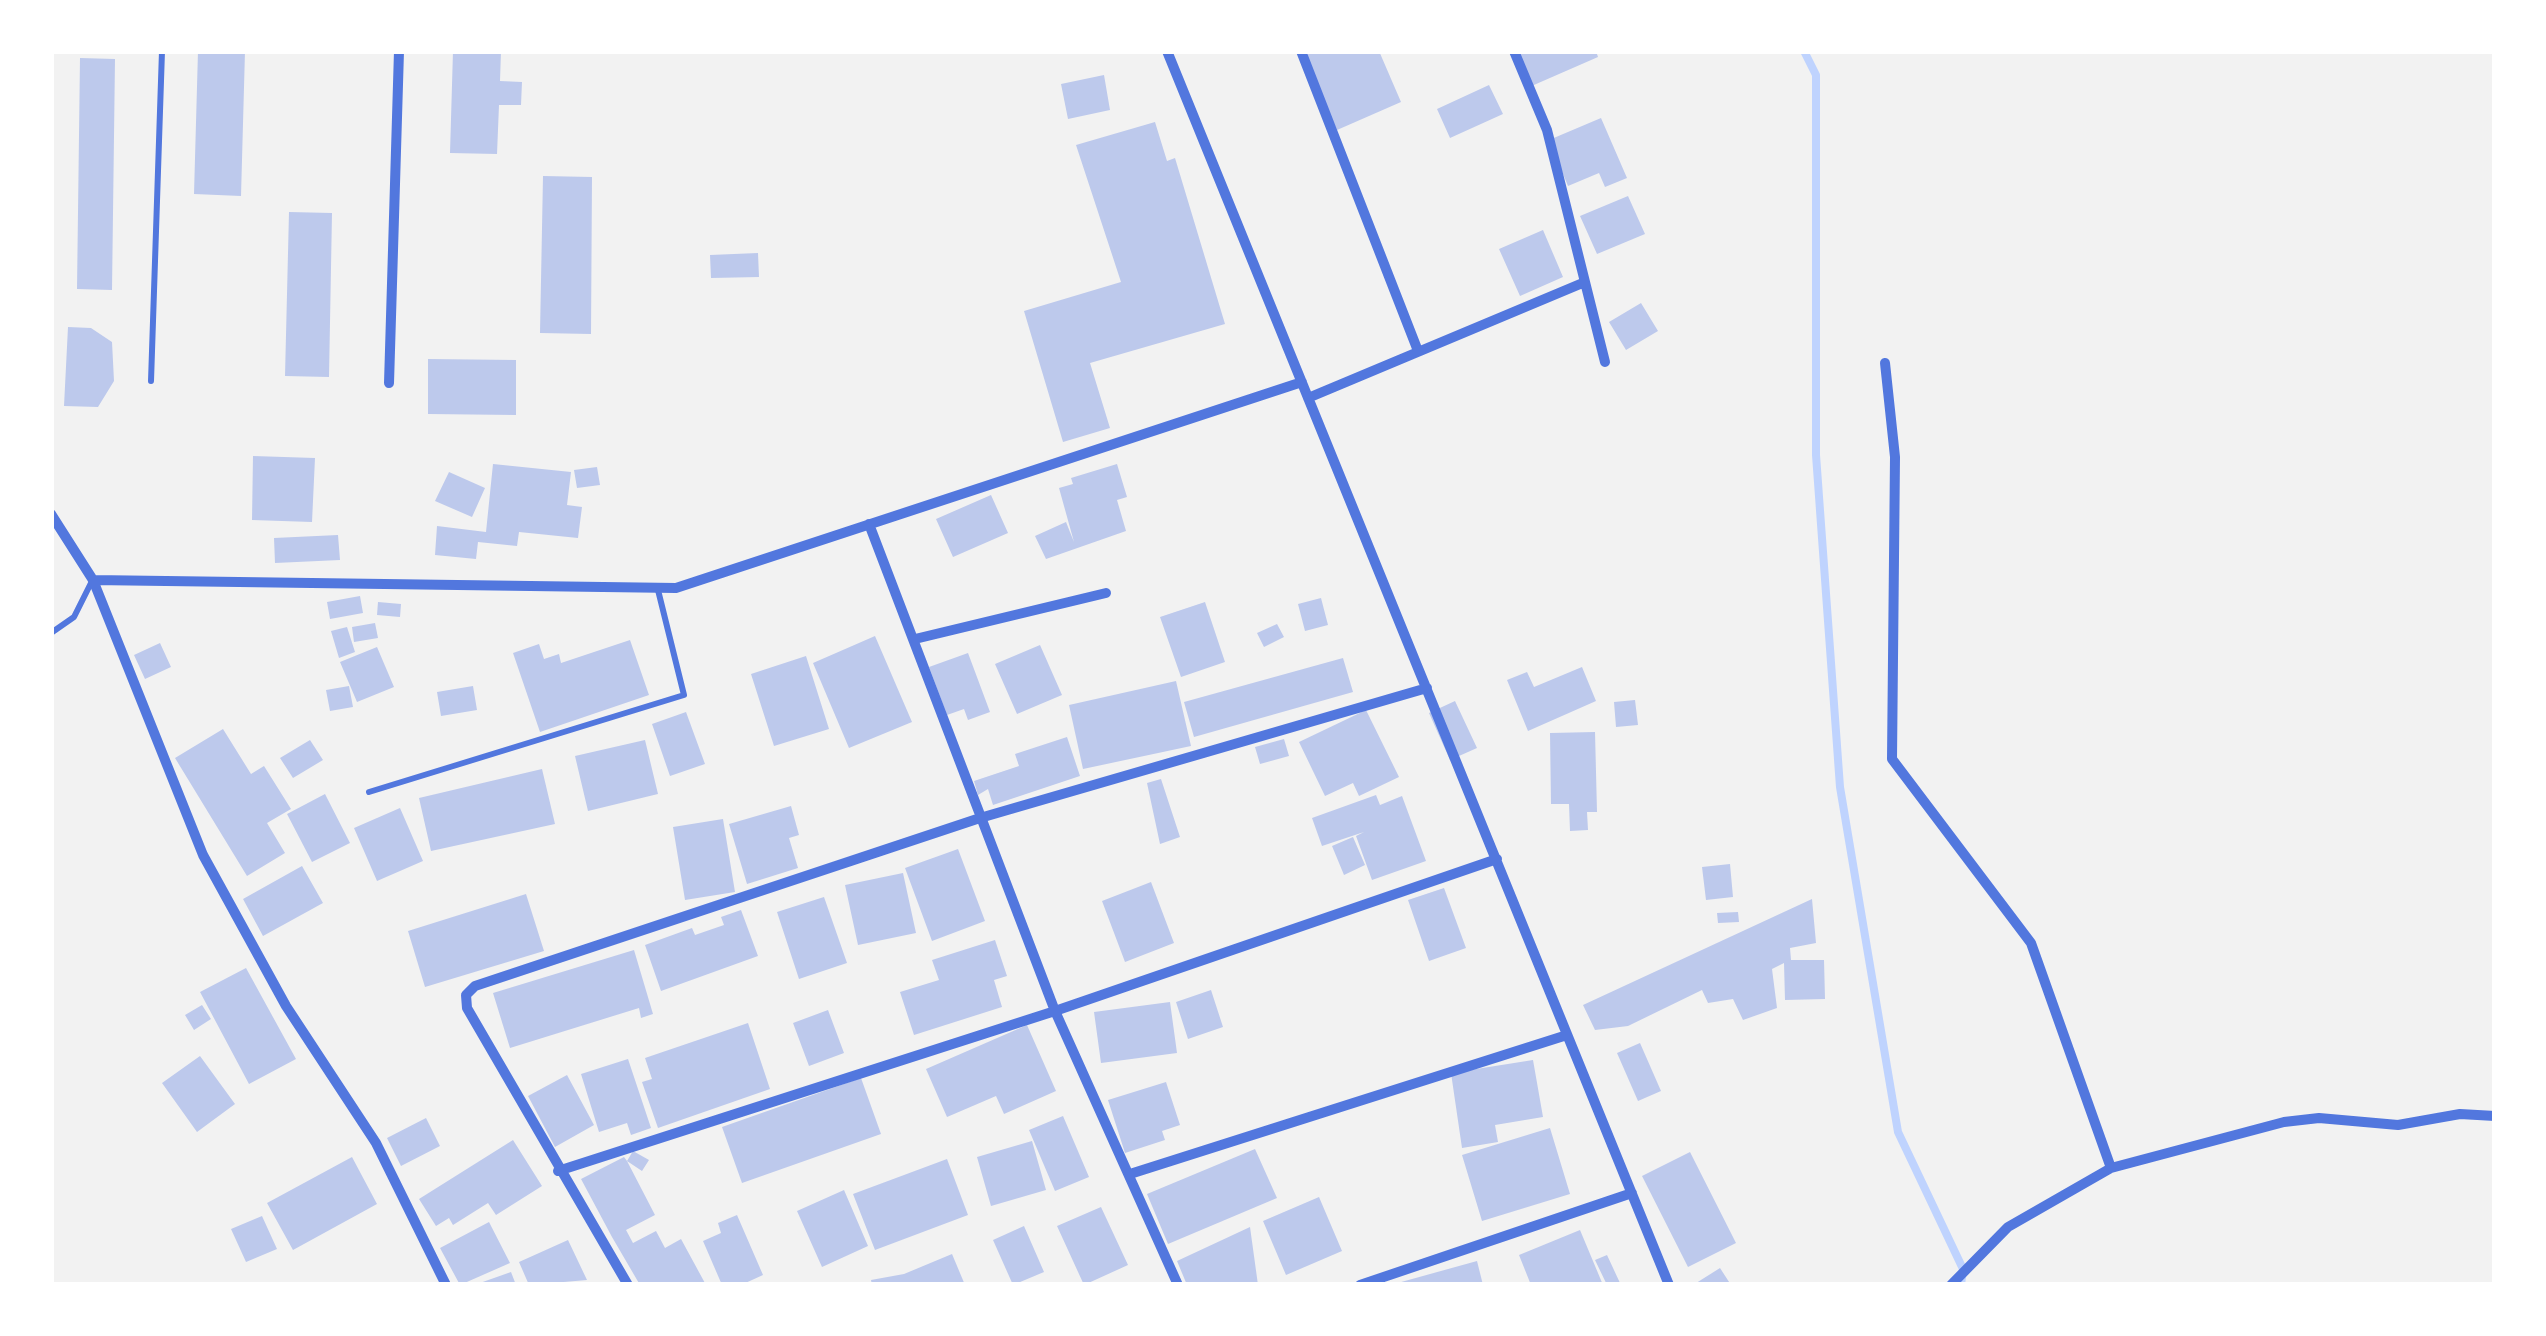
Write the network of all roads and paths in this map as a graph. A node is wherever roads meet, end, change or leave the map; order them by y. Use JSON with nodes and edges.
{"nodes":[{"id":1,"x":162,"y":51,"type":"edge"},
{"id":2,"x":399,"y":51,"type":"edge"},
{"id":3,"x":1167,"y":51,"type":"edge"},
{"id":4,"x":1301,"y":51,"type":"edge"},
{"id":5,"x":1514,"y":51,"type":"edge"},
{"id":6,"x":1585,"y":282,"type":"junction"},
{"id":7,"x":1418,"y":351,"type":"junction"},
{"id":8,"x":1605,"y":362,"type":"dead end"},
{"id":9,"x":1885,"y":363,"type":"dead end"},
{"id":10,"x":151,"y":380,"type":"dead end"},
{"id":11,"x":389,"y":382,"type":"dead end"},
{"id":12,"x":1302,"y":382,"type":"junction"},
{"id":13,"x":1308,"y":398,"type":"junction"},
{"id":14,"x":51,"y":514,"type":"edge"},
{"id":15,"x":869,"y":524,"type":"junction"},
{"id":16,"x":93,"y":580,"type":"junction"},
{"id":17,"x":658,"y":590,"type":"junction"},
{"id":18,"x":1106,"y":593,"type":"dead end"},
{"id":19,"x":51,"y":633,"type":"edge"},
{"id":20,"x":915,"y":639,"type":"junction"},
{"id":21,"x":1427,"y":688,"type":"junction"},
{"id":22,"x":369,"y":792,"type":"dead end"},
{"id":23,"x":980,"y":818,"type":"junction"},
{"id":24,"x":1497,"y":859,"type":"junction"},
{"id":25,"x":1055,"y":1011,"type":"junction"},
{"id":26,"x":1567,"y":1035,"type":"junction"},
{"id":27,"x":2495,"y":1116,"type":"edge"},
{"id":28,"x":2111,"y":1168,"type":"junction"},
{"id":29,"x":558,"y":1171,"type":"junction"},
{"id":30,"x":1130,"y":1174,"type":"junction"},
{"id":31,"x":1632,"y":1193,"type":"junction"},
{"id":32,"x":446,"y":1285,"type":"edge"},
{"id":33,"x":628,"y":1285,"type":"edge"},
{"id":34,"x":1178,"y":1285,"type":"edge"},
{"id":35,"x":1360,"y":1285,"type":"edge"},
{"id":36,"x":1669,"y":1285,"type":"edge"},
{"id":37,"x":1951,"y":1285,"type":"edge"}],
"edges":[{"from":1,"to":10,"type":"lane"},
{"from":2,"to":11,"type":"street"},
{"from":3,"to":12,"type":"street"},
{"from":4,"to":7,"type":"street"},
{"from":5,"to":6,"type":"street"},
{"from":6,"to":7,"type":"street"},
{"from":6,"to":8,"type":"street"},
{"from":7,"to":13,"type":"street"},
{"from":9,"to":28,"type":"street"},
{"from":12,"to":13,"type":"street"},
{"from":12,"to":15,"type":"street"},
{"from":13,"to":21,"type":"street"},
{"from":14,"to":16,"type":"street"},
{"from":15,"to":17,"type":"street"},
{"from":15,"to":20,"type":"street"},
{"from":16,"to":17,"type":"street"},
{"from":16,"to":19,"type":"lane"},
{"from":16,"to":32,"type":"street"},
{"from":17,"to":22,"type":"lane"},
{"from":18,"to":20,"type":"street"},
{"from":20,"to":23,"type":"street"},
{"from":21,"to":23,"type":"street"},
{"from":21,"to":24,"type":"street"},
{"from":23,"to":25,"type":"street"},
{"from":23,"to":29,"type":"street"},
{"from":24,"to":25,"type":"street"},
{"from":24,"to":26,"type":"street"},
{"from":25,"to":29,"type":"street"},
{"from":25,"to":30,"type":"street"},
{"from":26,"to":30,"type":"street"},
{"from":26,"to":31,"type":"street"},
{"from":27,"to":28,"type":"street"},
{"from":28,"to":37,"type":"street"},
{"from":29,"to":33,"type":"street"},
{"from":30,"to":34,"type":"street"},
{"from":31,"to":35,"type":"street"},
{"from":31,"to":36,"type":"street"}]}
